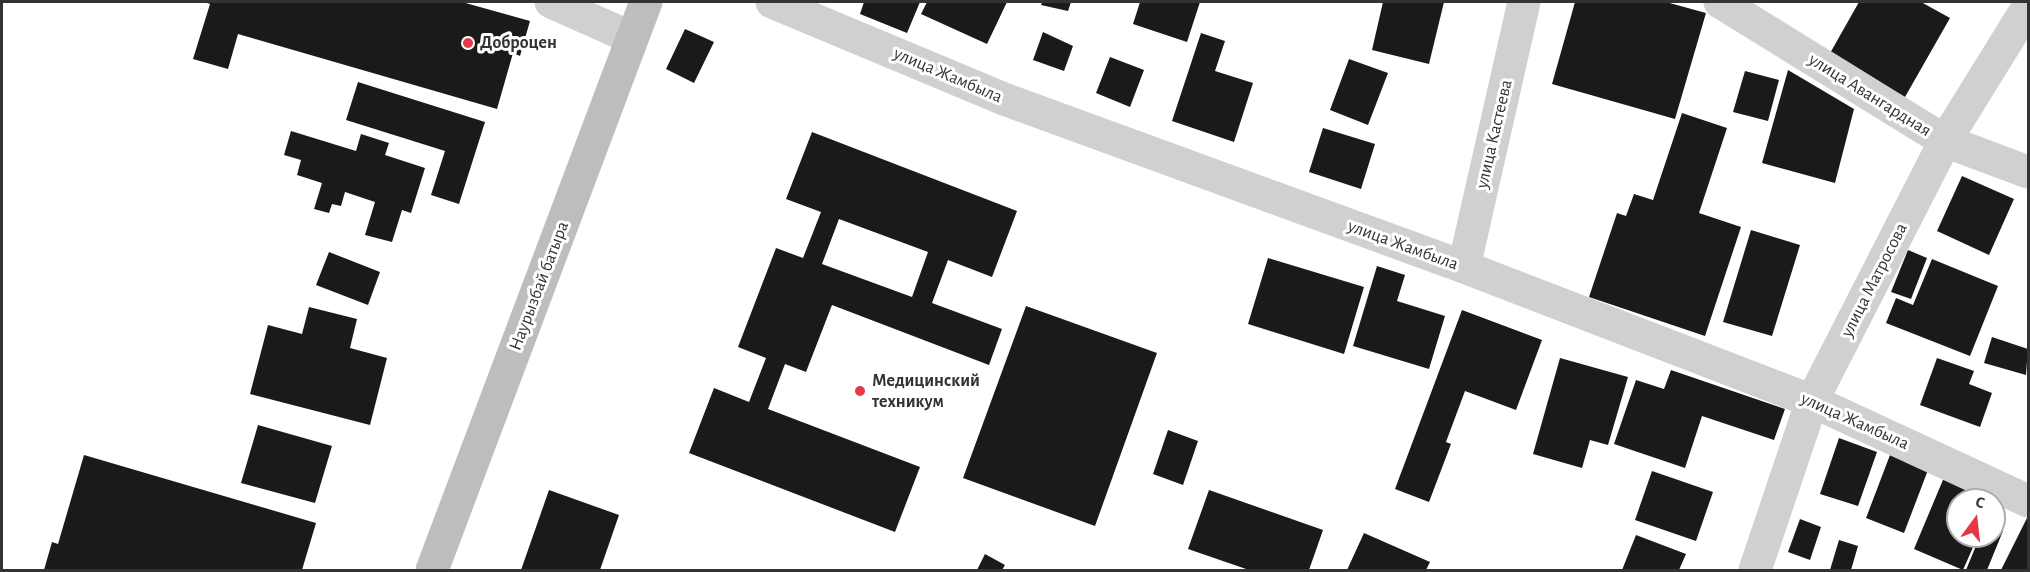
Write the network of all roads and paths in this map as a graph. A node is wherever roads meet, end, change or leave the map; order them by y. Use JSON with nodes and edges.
{"nodes":[{"id":1,"x":551,"y":2,"type":"edge"},
{"id":2,"x":646,"y":2,"type":"edge"},
{"id":3,"x":772,"y":2,"type":"edge"},
{"id":4,"x":1524,"y":2,"type":"edge"},
{"id":5,"x":1720,"y":2,"type":"edge"},
{"id":6,"x":2028,"y":7,"type":"edge"},
{"id":7,"x":632,"y":38,"type":"junction"},
{"id":8,"x":1946,"y":141,"type":"junction"},
{"id":9,"x":2028,"y":172,"type":"edge"},
{"id":10,"x":1464,"y":267,"type":"junction"},
{"id":11,"x":1812,"y":401,"type":"junction"},
{"id":12,"x":2028,"y":501,"type":"edge"},
{"id":13,"x":432,"y":570,"type":"edge"},
{"id":14,"x":1755,"y":570,"type":"edge"}],
"edges":[{"from":1,"to":7,"type":"street"},
{"from":2,"to":7,"type":"main road","name":"Наурызбай батыра"},
{"from":3,"to":10,"type":"street","name":"улица Жамбыла"},
{"from":4,"to":10,"type":"street","name":"улица Кастеева"},
{"from":5,"to":8,"type":"street","name":"улица Авангардная"},
{"from":6,"to":8,"type":"street","name":"улица Матросова"},
{"from":7,"to":13,"type":"main road","name":"Наурызбай батыра"},
{"from":8,"to":9,"type":"street","name":"улица Авангардная"},
{"from":8,"to":11,"type":"street","name":"улица Матросова"},
{"from":10,"to":11,"type":"street","name":"улица Жамбыла"},
{"from":11,"to":12,"type":"street","name":"улица Жамбыла"},
{"from":11,"to":14,"type":"street","name":"улица Матросова"}]}
